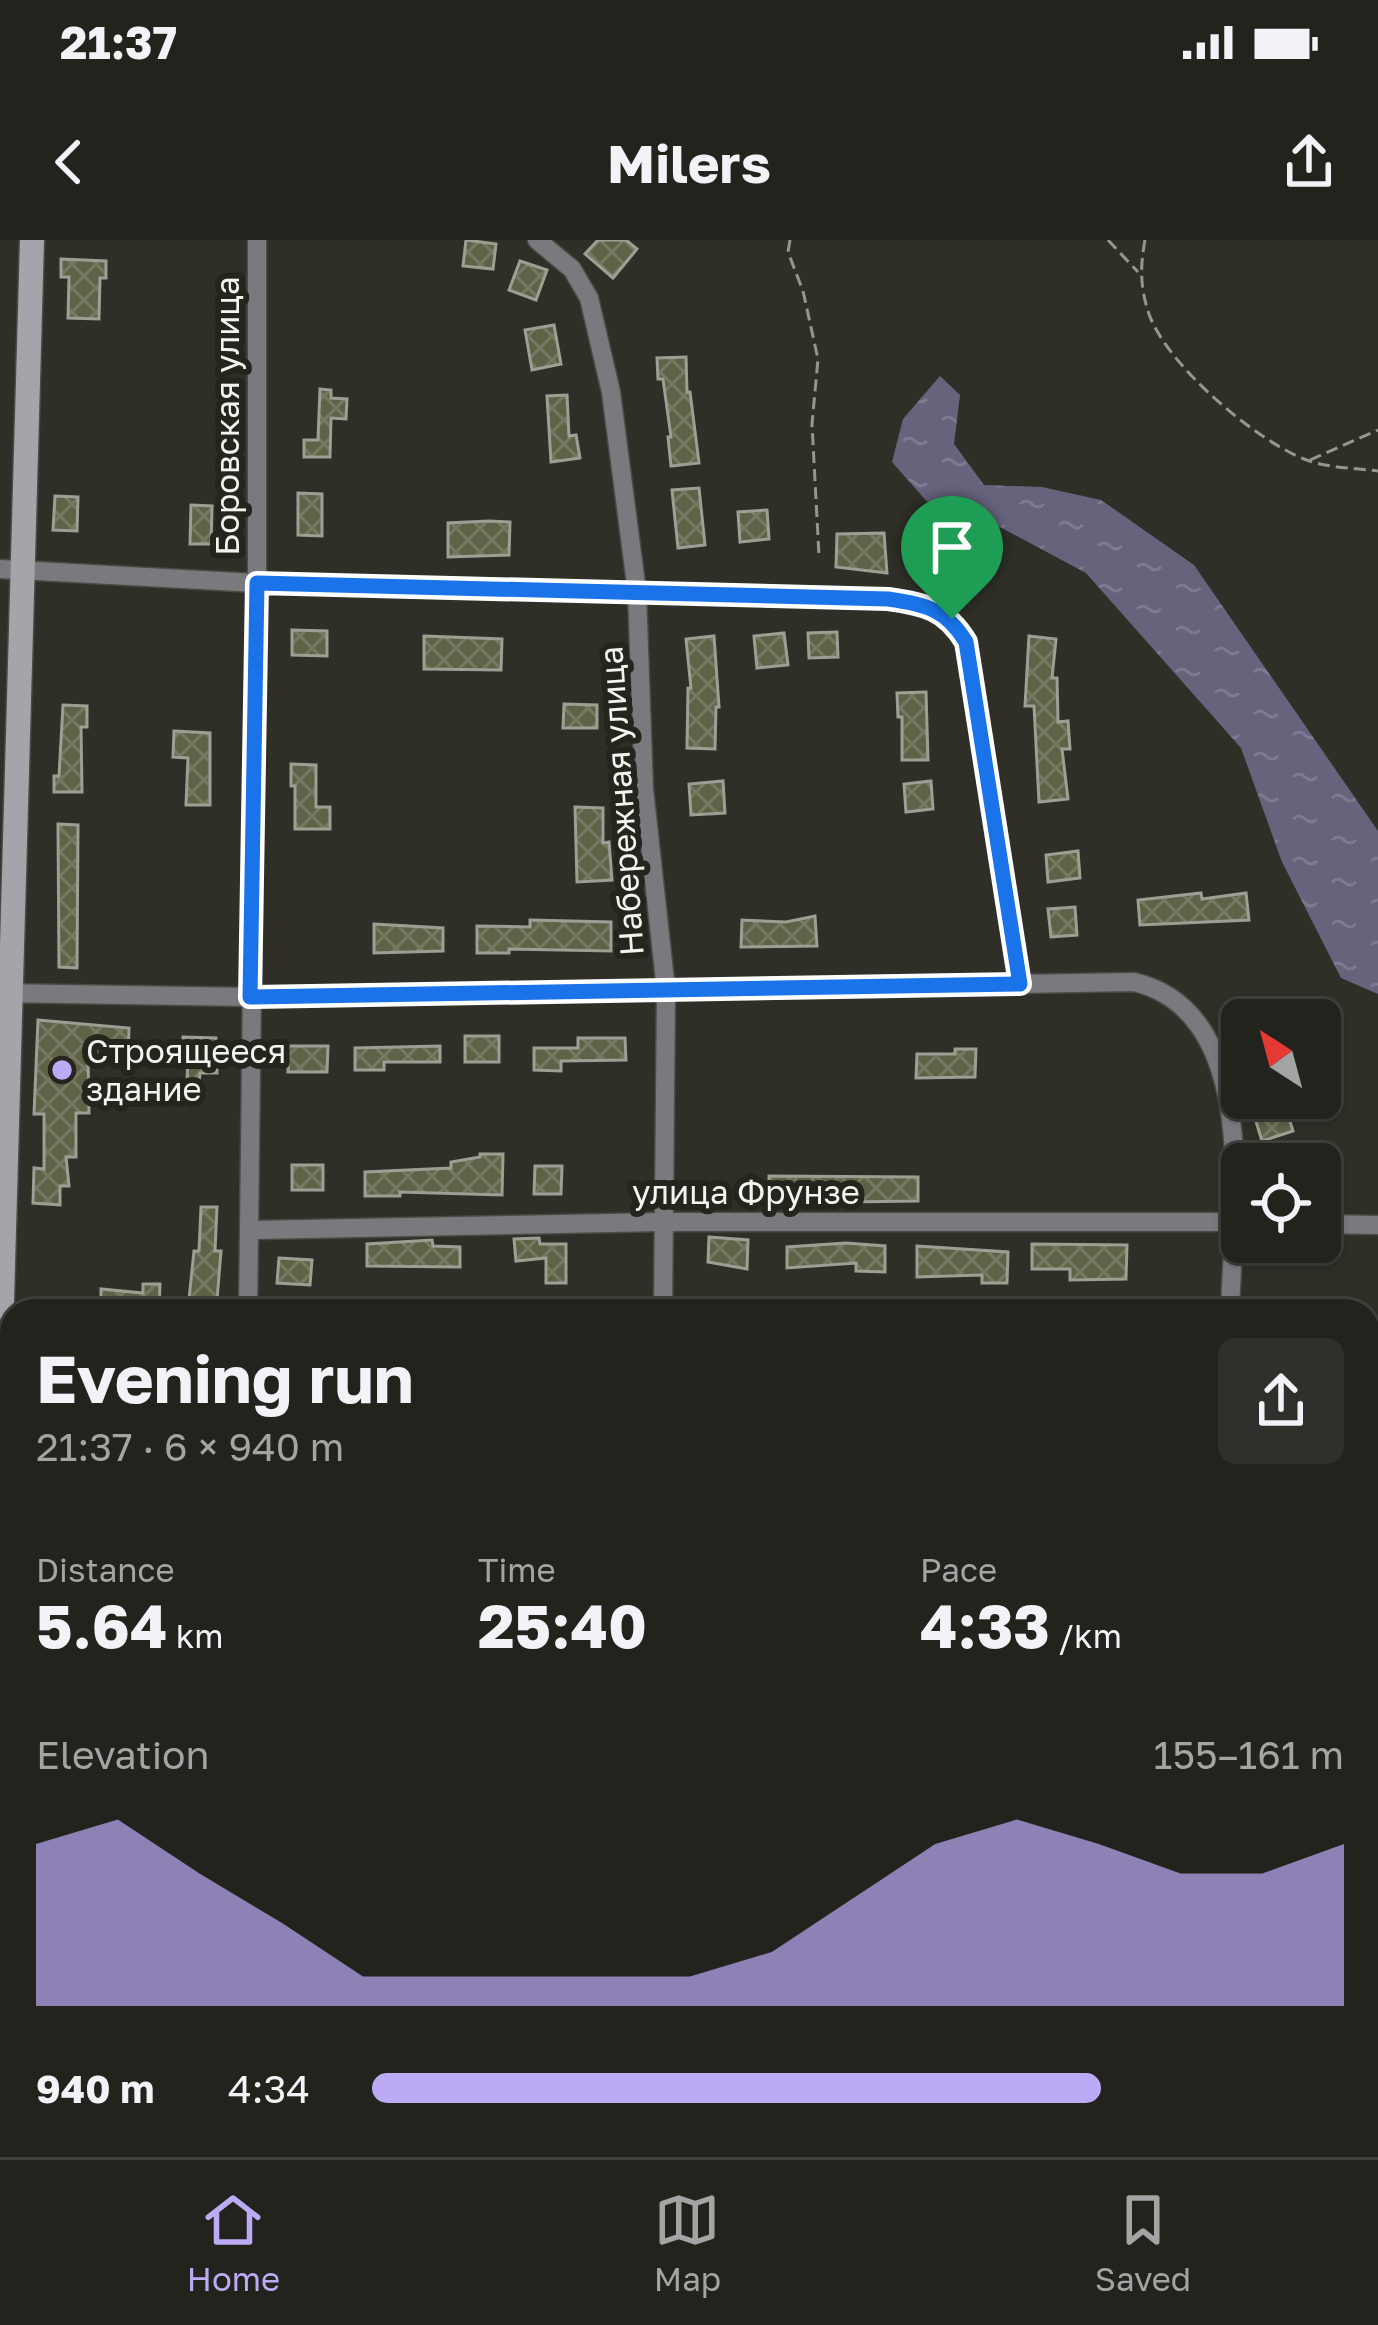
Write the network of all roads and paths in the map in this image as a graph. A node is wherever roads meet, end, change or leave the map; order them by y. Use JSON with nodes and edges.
{"nodes":[{"id":1,"x":32,"y":240,"type":"edge"},
{"id":2,"x":257,"y":240,"type":"edge"},
{"id":3,"x":537,"y":240,"type":"edge"},
{"id":4,"x":790,"y":240,"type":"edge"},
{"id":5,"x":1108,"y":240,"type":"edge"},
{"id":6,"x":1145,"y":240,"type":"edge"},
{"id":7,"x":1139,"y":273,"type":"junction"},
{"id":8,"x":1378,"y":430,"type":"edge"},
{"id":9,"x":1308,"y":461,"type":"junction"},
{"id":10,"x":1378,"y":471,"type":"edge"},
{"id":11,"x":819,"y":556,"type":"dead end"},
{"id":12,"x":12,"y":570,"type":"edge"},
{"id":13,"x":257,"y":583,"type":"junction"},
{"id":14,"x":637,"y":592,"type":"junction"},
{"id":15,"x":1020,"y":984,"type":"junction"},
{"id":16,"x":666,"y":990,"type":"junction"},
{"id":17,"x":5,"y":993,"type":"edge"},
{"id":18,"x":250,"y":997,"type":"junction"},
{"id":19,"x":1233,"y":1143,"type":"edge"},
{"id":20,"x":662,"y":1222,"type":"junction"},
{"id":21,"x":1221,"y":1222,"type":"edge"},
{"id":22,"x":1341,"y":1224,"type":"edge"},
{"id":23,"x":1378,"y":1225,"type":"edge"},
{"id":24,"x":250,"y":1230,"type":"junction"},
{"id":25,"x":1234,"y":1263,"type":"edge"},
{"id":26,"x":1,"y":1299,"type":"edge"},
{"id":27,"x":248,"y":1299,"type":"edge"},
{"id":28,"x":663,"y":1299,"type":"edge"},
{"id":29,"x":1231,"y":1299,"type":"edge"}],
"edges":[{"from":1,"to":12,"type":"main road"},
{"from":2,"to":13,"type":"street","name":"Боровская улица"},
{"from":3,"to":14,"type":"street","name":"Набережная улица"},
{"from":4,"to":11,"type":"path"},
{"from":5,"to":7,"type":"path"},
{"from":6,"to":7,"type":"path"},
{"from":7,"to":9,"type":"path"},
{"from":8,"to":9,"type":"path"},
{"from":9,"to":10,"type":"path"},
{"from":12,"to":13,"type":"street"},
{"from":12,"to":17,"type":"main road"},
{"from":13,"to":14,"type":"street"},
{"from":13,"to":18,"type":"street","name":"Боровская улица"},
{"from":14,"to":15,"type":"street"},
{"from":14,"to":16,"type":"street","name":"Набережная улица"},
{"from":15,"to":16,"type":"street"},
{"from":15,"to":19,"type":"street"},
{"from":16,"to":18,"type":"street"},
{"from":16,"to":20,"type":"street","name":"Набережная улица"},
{"from":17,"to":18,"type":"street"},
{"from":17,"to":26,"type":"main road"},
{"from":18,"to":24,"type":"street","name":"Боровская улица"},
{"from":20,"to":21,"type":"street","name":"улица Фрунзе"},
{"from":20,"to":24,"type":"street","name":"улица Фрунзе"},
{"from":20,"to":28,"type":"street","name":"Набережная улица"},
{"from":22,"to":23,"type":"street"},
{"from":24,"to":27,"type":"street","name":"Боровская улица"},
{"from":25,"to":29,"type":"street"}]}
